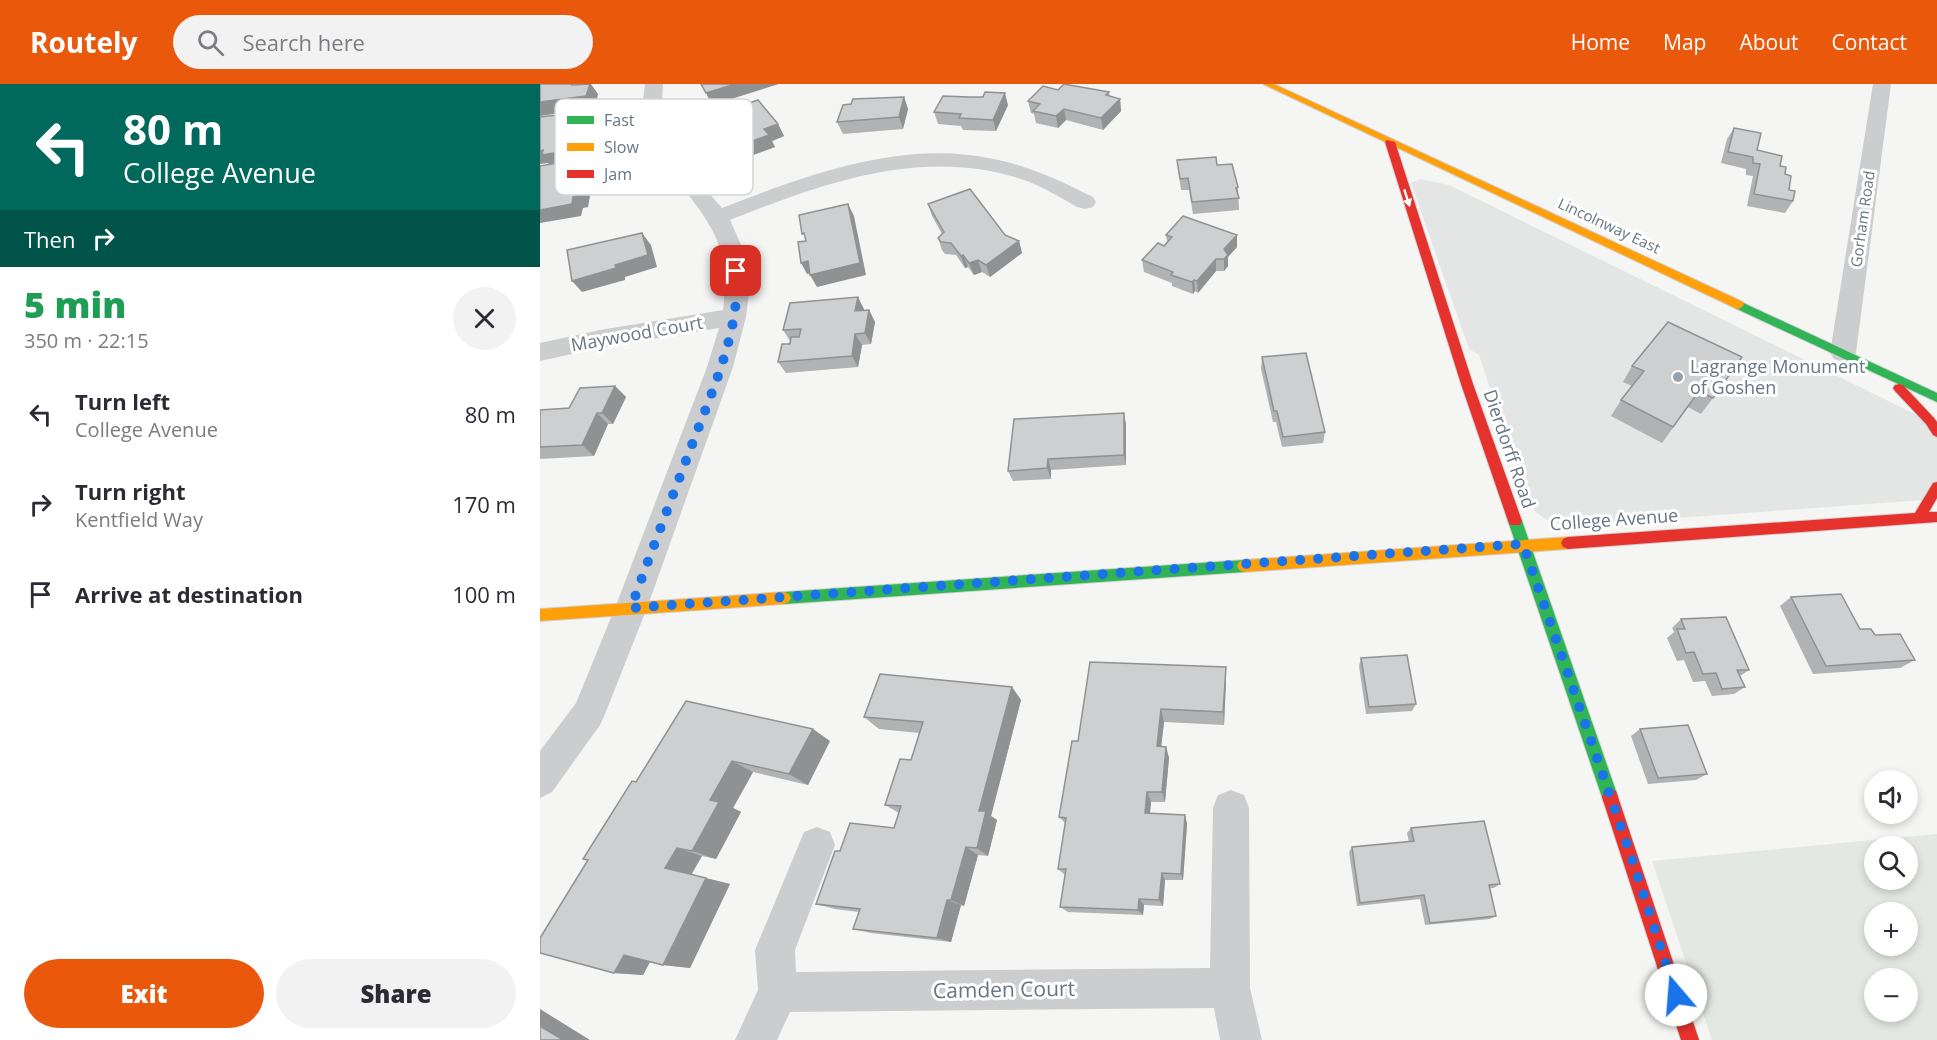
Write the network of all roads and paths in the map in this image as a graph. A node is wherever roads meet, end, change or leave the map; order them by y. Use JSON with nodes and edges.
{"nodes":[{"id":1,"x":654,"y":84,"type":"edge"},
{"id":2,"x":1267,"y":84,"type":"edge"},
{"id":3,"x":1882,"y":84,"type":"edge"},
{"id":4,"x":653,"y":99,"type":"edge"},
{"id":5,"x":1390,"y":142,"type":"junction"},
{"id":6,"x":700,"y":195,"type":"edge"},
{"id":7,"x":1085,"y":202,"type":"dead end"},
{"id":8,"x":718,"y":217,"type":"junction"},
{"id":9,"x":734,"y":317,"type":"junction"},
{"id":10,"x":540,"y":352,"type":"edge"},
{"id":11,"x":1843,"y":353,"type":"junction"},
{"id":12,"x":1886,"y":373,"type":"junction"},
{"id":13,"x":1937,"y":398,"type":"edge"},
{"id":14,"x":1937,"y":432,"type":"edge"},
{"id":15,"x":1937,"y":487,"type":"edge"},
{"id":16,"x":1937,"y":517,"type":"edge"},
{"id":17,"x":1918,"y":518,"type":"junction"},
{"id":18,"x":1523,"y":544,"type":"junction"},
{"id":19,"x":631,"y":608,"type":"junction"},
{"id":20,"x":540,"y":615,"type":"edge"},
{"id":21,"x":540,"y":780,"type":"edge"},
{"id":22,"x":1231,"y":808,"type":"dead end"},
{"id":23,"x":817,"y":845,"type":"dead end"},
{"id":24,"x":1230,"y":988,"type":"junction"},
{"id":25,"x":778,"y":992,"type":"junction"},
{"id":26,"x":756,"y":1040,"type":"edge"},
{"id":27,"x":1240,"y":1040,"type":"edge"},
{"id":28,"x":1690,"y":1040,"type":"edge"}],
"edges":[{"from":1,"to":4,"type":"street"},
{"from":2,"to":5,"type":"main road","name":"Lincolnway East"},
{"from":3,"to":11,"type":"street","name":"Gorham Road"},
{"from":5,"to":11,"type":"main road","name":"Lincolnway East"},
{"from":5,"to":18,"type":"main road","name":"Dierdorff Road","one_way":true},
{"from":6,"to":8,"type":"street"},
{"from":7,"to":8,"type":"street"},
{"from":8,"to":9,"type":"street"},
{"from":9,"to":10,"type":"street","name":"Maywood Court"},
{"from":9,"to":19,"type":"street"},
{"from":11,"to":12,"type":"main road","name":"Lincolnway East"},
{"from":12,"to":13,"type":"main road","name":"Lincolnway East"},
{"from":12,"to":14,"type":"main road"},
{"from":15,"to":17,"type":"main road"},
{"from":16,"to":17,"type":"main road","name":"College Avenue"},
{"from":17,"to":18,"type":"main road","name":"College Avenue"},
{"from":18,"to":19,"type":"main road","name":"College Avenue"},
{"from":18,"to":28,"type":"main road","name":"Dierdorff Road"},
{"from":19,"to":20,"type":"main road","name":"College Avenue"},
{"from":19,"to":21,"type":"street"},
{"from":22,"to":24,"type":"street"},
{"from":23,"to":25,"type":"street"},
{"from":24,"to":25,"type":"street","name":"Camden Court"},
{"from":24,"to":27,"type":"street"},
{"from":25,"to":26,"type":"street"}]}
